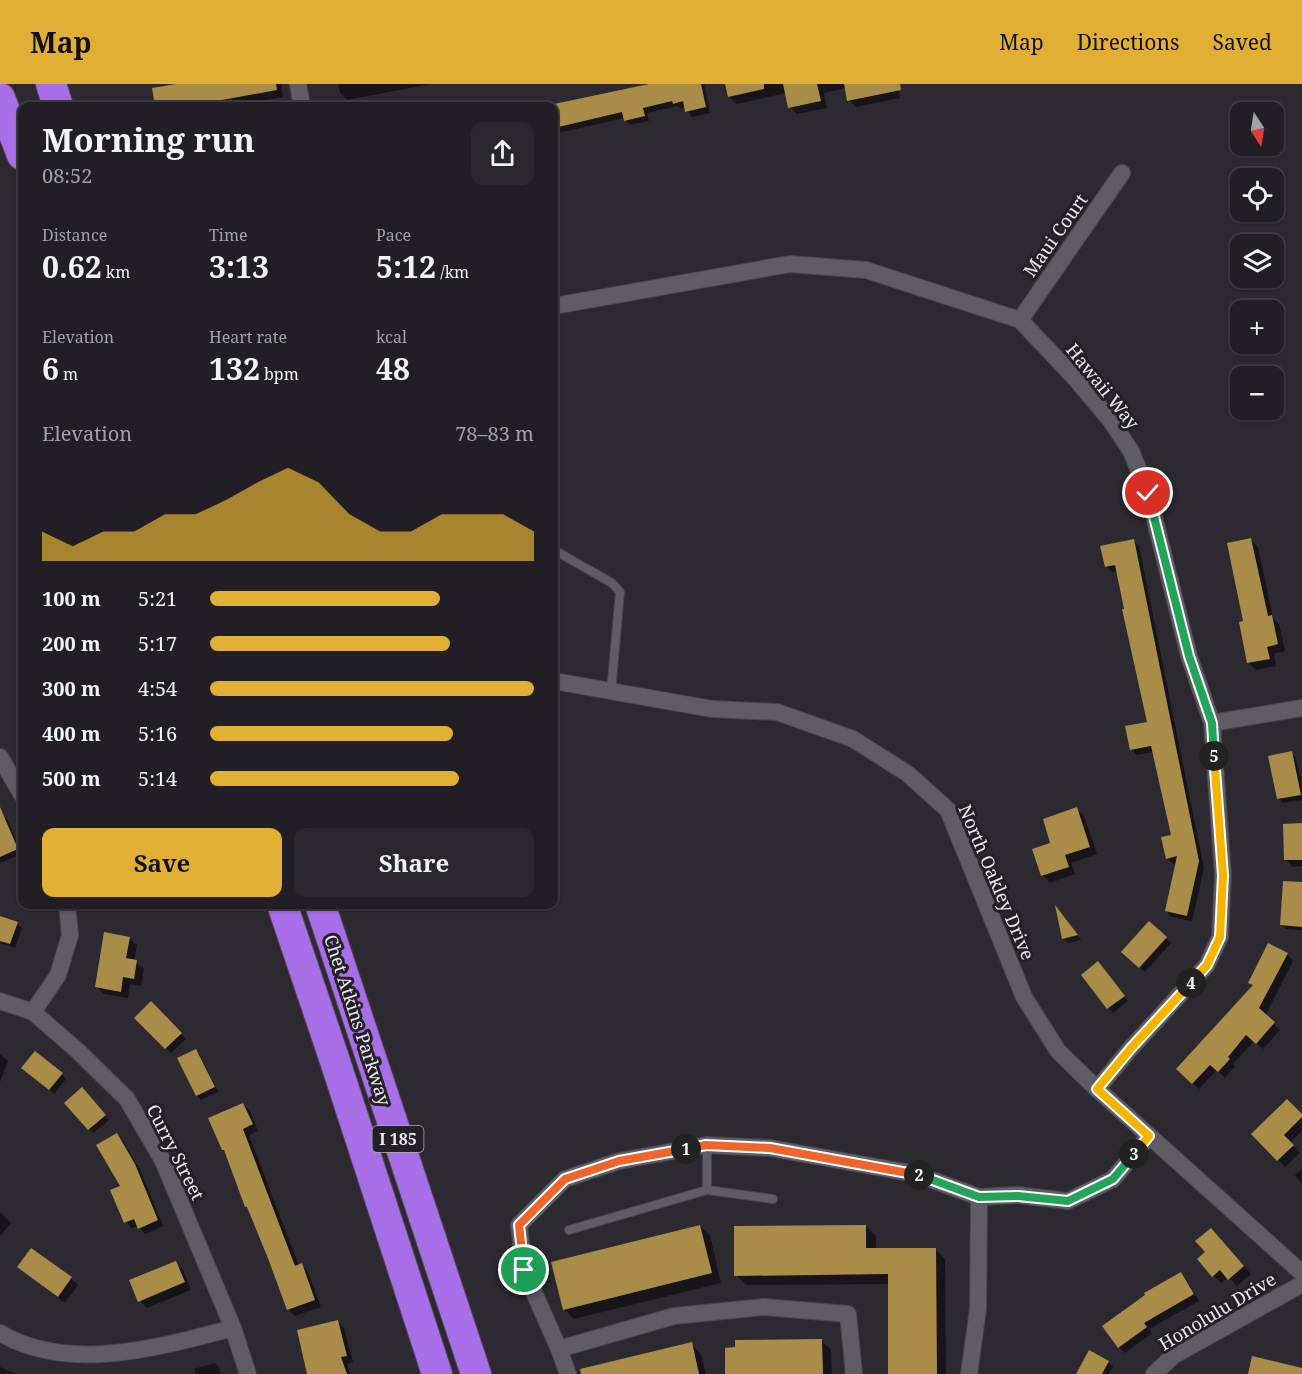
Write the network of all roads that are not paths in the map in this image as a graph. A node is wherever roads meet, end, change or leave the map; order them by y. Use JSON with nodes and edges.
{"nodes":[{"id":1,"x":12,"y":84,"type":"edge"},
{"id":2,"x":51,"y":84,"type":"edge"},
{"id":3,"x":72,"y":84,"type":"edge"},
{"id":4,"x":298,"y":84,"type":"edge"},
{"id":5,"x":0,"y":98,"type":"edge"},
{"id":6,"x":57,"y":102,"type":"edge"},
{"id":7,"x":77,"y":102,"type":"edge"},
{"id":8,"x":301,"y":102,"type":"edge"},
{"id":9,"x":18,"y":104,"type":"edge"},
{"id":10,"x":18,"y":145,"type":"edge"},
{"id":11,"x":1122,"y":173,"type":"dead end"},
{"id":12,"x":558,"y":305,"type":"edge"},
{"id":13,"x":1020,"y":320,"type":"junction"},
{"id":14,"x":558,"y":552,"type":"edge"},
{"id":15,"x":558,"y":682,"type":"edge"},
{"id":16,"x":610,"y":692,"type":"junction"},
{"id":17,"x":1302,"y":708,"type":"edge"},
{"id":18,"x":1212,"y":723,"type":"junction"},
{"id":19,"x":0,"y":757,"type":"edge"},
{"id":20,"x":18,"y":788,"type":"edge"},
{"id":21,"x":67,"y":909,"type":"edge"},
{"id":22,"x":284,"y":909,"type":"edge"},
{"id":23,"x":322,"y":909,"type":"edge"},
{"id":24,"x":0,"y":1001,"type":"edge"},
{"id":25,"x":33,"y":1012,"type":"junction"},
{"id":26,"x":1097,"y":1089,"type":"junction"},
{"id":27,"x":1149,"y":1136,"type":"junction"},
{"id":28,"x":706,"y":1145,"type":"junction"},
{"id":29,"x":707,"y":1190,"type":"junction"},
{"id":30,"x":979,"y":1197,"type":"junction"},
{"id":31,"x":773,"y":1199,"type":"dead end"},
{"id":32,"x":569,"y":1230,"type":"dead end"},
{"id":33,"x":1302,"y":1274,"type":"edge"},
{"id":34,"x":1302,"y":1284,"type":"edge"},
{"id":35,"x":233,"y":1328,"type":"junction"},
{"id":36,"x":0,"y":1333,"type":"edge"},
{"id":37,"x":559,"y":1349,"type":"junction"},
{"id":38,"x":248,"y":1374,"type":"edge"},
{"id":39,"x":437,"y":1374,"type":"edge"},
{"id":40,"x":476,"y":1374,"type":"edge"},
{"id":41,"x":568,"y":1374,"type":"edge"},
{"id":42,"x":854,"y":1374,"type":"edge"},
{"id":43,"x":969,"y":1374,"type":"edge"},
{"id":44,"x":1154,"y":1374,"type":"edge"}],
"edges":[{"from":1,"to":9,"type":"highway"},
{"from":2,"to":6,"type":"highway"},
{"from":3,"to":7,"type":"highway"},
{"from":4,"to":8,"type":"street"},
{"from":5,"to":10,"type":"highway"},
{"from":11,"to":13,"type":"street","name":"Maui Court"},
{"from":12,"to":13,"type":"street","name":"Hawaii Way"},
{"from":13,"to":18,"type":"street","name":"Hawaii Way"},
{"from":14,"to":16,"type":"lane"},
{"from":15,"to":16,"type":"street","name":"North Oakley Drive"},
{"from":16,"to":26,"type":"street","name":"North Oakley Drive"},
{"from":17,"to":18,"type":"street"},
{"from":18,"to":26,"type":"street","name":"Hawaii Way"},
{"from":19,"to":20,"type":"street"},
{"from":21,"to":25,"type":"street"},
{"from":22,"to":39,"type":"highway","name":"Chet Atkins Parkway","number":"I 185"},
{"from":23,"to":40,"type":"highway","name":"Chet Atkins Parkway","number":"I 185"},
{"from":24,"to":25,"type":"street","name":"Curry Street"},
{"from":25,"to":35,"type":"street","name":"Curry Street"},
{"from":26,"to":27,"type":"street","name":"North Oakley Drive"},
{"from":27,"to":30,"type":"street"},
{"from":27,"to":33,"type":"street","name":"North Oakley Drive"},
{"from":28,"to":29,"type":"lane"},
{"from":28,"to":30,"type":"street"},
{"from":28,"to":37,"type":"street"},
{"from":29,"to":31,"type":"lane"},
{"from":29,"to":32,"type":"lane"},
{"from":30,"to":43,"type":"street"},
{"from":34,"to":44,"type":"street","name":"Honolulu Drive"},
{"from":35,"to":36,"type":"street"},
{"from":35,"to":38,"type":"street","name":"Curry Street"},
{"from":37,"to":41,"type":"street"},
{"from":37,"to":42,"type":"street"}]}
